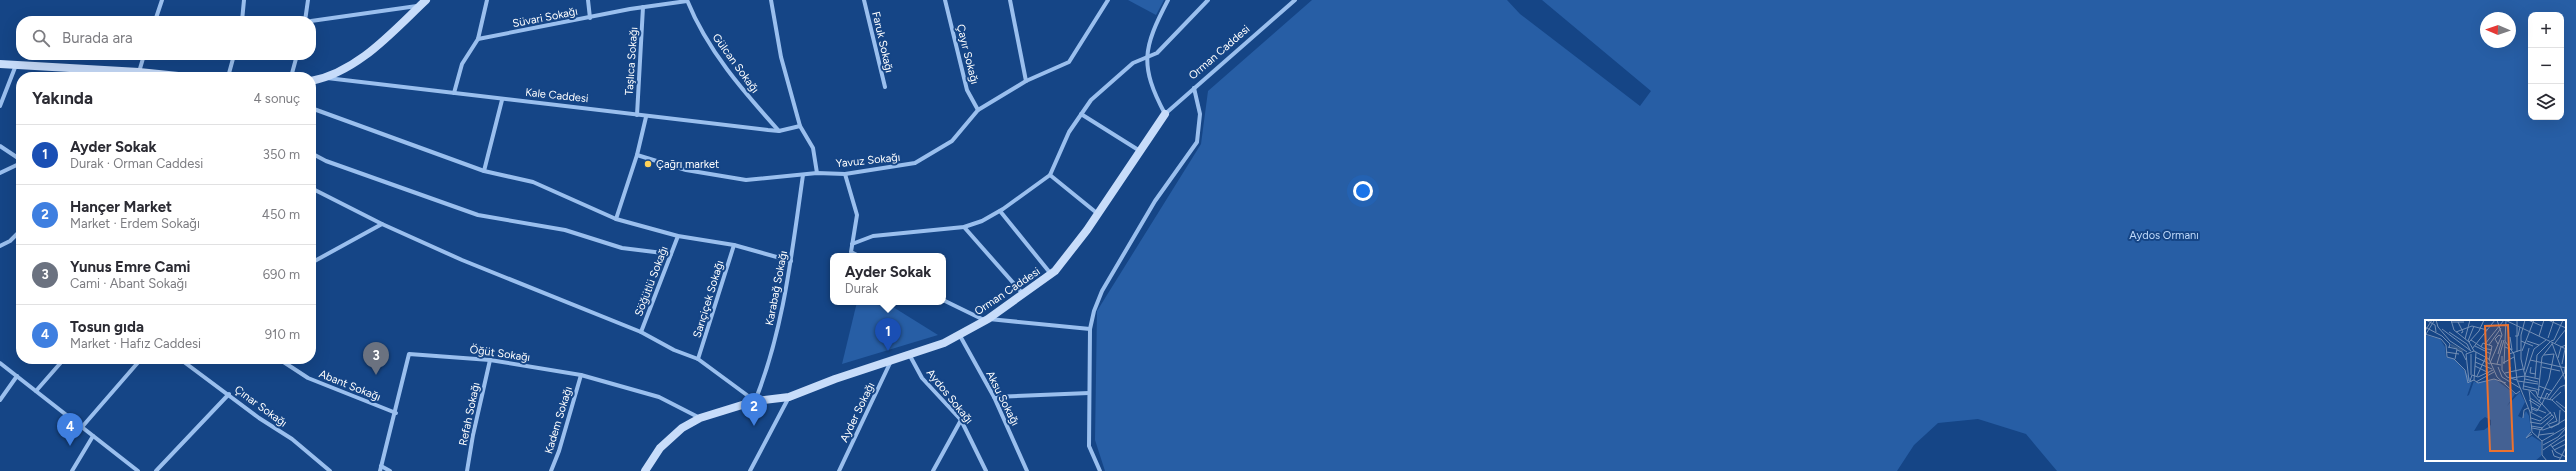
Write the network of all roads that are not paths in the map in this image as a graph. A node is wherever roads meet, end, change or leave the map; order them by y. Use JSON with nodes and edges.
{"nodes":[{"id":1,"x":162,"y":0,"type":"edge"},
{"id":2,"x":244,"y":0,"type":"edge"},
{"id":3,"x":308,"y":0,"type":"edge"},
{"id":4,"x":487,"y":0,"type":"edge"},
{"id":5,"x":588,"y":0,"type":"edge"},
{"id":6,"x":687,"y":0,"type":"edge"},
{"id":7,"x":771,"y":0,"type":"edge"},
{"id":8,"x":864,"y":0,"type":"edge"},
{"id":9,"x":945,"y":0,"type":"edge"},
{"id":10,"x":1010,"y":0,"type":"edge"},
{"id":11,"x":1108,"y":0,"type":"edge"},
{"id":12,"x":1168,"y":0,"type":"edge"},
{"id":13,"x":1208,"y":0,"type":"edge"},
{"id":14,"x":1295,"y":0,"type":"edge"},
{"id":15,"x":423,"y":3,"type":"edge"},
{"id":16,"x":643,"y":7,"type":"junction"},
{"id":17,"x":157,"y":16,"type":"edge"},
{"id":18,"x":242,"y":16,"type":"edge"},
{"id":19,"x":306,"y":16,"type":"edge"},
{"id":20,"x":590,"y":18,"type":"junction"},
{"id":21,"x":316,"y":20,"type":"edge"},
{"id":22,"x":478,"y":39,"type":"junction"},
{"id":23,"x":1146,"y":59,"type":"junction"},
{"id":24,"x":143,"y":60,"type":"edge"},
{"id":25,"x":233,"y":60,"type":"edge"},
{"id":26,"x":296,"y":60,"type":"edge"},
{"id":27,"x":0,"y":64,"type":"edge"},
{"id":28,"x":16,"y":65,"type":"junction"},
{"id":29,"x":139,"y":72,"type":"joint"},
{"id":30,"x":229,"y":72,"type":"edge"},
{"id":31,"x":292,"y":72,"type":"edge"},
{"id":32,"x":327,"y":78,"type":"junction"},
{"id":33,"x":316,"y":80,"type":"edge"},
{"id":34,"x":1026,"y":81,"type":"junction"},
{"id":35,"x":885,"y":87,"type":"dead end"},
{"id":36,"x":1194,"y":88,"type":"junction"},
{"id":37,"x":454,"y":93,"type":"junction"},
{"id":38,"x":502,"y":100,"type":"junction"},
{"id":39,"x":0,"y":106,"type":"edge"},
{"id":40,"x":316,"y":110,"type":"edge"},
{"id":41,"x":978,"y":110,"type":"junction"},
{"id":42,"x":1081,"y":114,"type":"junction"},
{"id":43,"x":1165,"y":114,"type":"junction"},
{"id":44,"x":636,"y":115,"type":"junction"},
{"id":45,"x":646,"y":117,"type":"junction"},
{"id":46,"x":800,"y":126,"type":"junction"},
{"id":47,"x":779,"y":131,"type":"junction"},
{"id":48,"x":0,"y":146,"type":"edge"},
{"id":49,"x":1140,"y":152,"type":"junction"},
{"id":50,"x":316,"y":155,"type":"edge"},
{"id":51,"x":637,"y":155,"type":"junction"},
{"id":52,"x":16,"y":158,"type":"edge"},
{"id":53,"x":16,"y":165,"type":"edge"},
{"id":54,"x":484,"y":171,"type":"junction"},
{"id":55,"x":0,"y":173,"type":"edge"},
{"id":56,"x":817,"y":173,"type":"junction"},
{"id":57,"x":845,"y":174,"type":"junction"},
{"id":58,"x":803,"y":175,"type":"junction"},
{"id":59,"x":1050,"y":175,"type":"junction"},
{"id":60,"x":316,"y":191,"type":"edge"},
{"id":61,"x":1000,"y":211,"type":"junction"},
{"id":62,"x":1098,"y":214,"type":"junction"},
{"id":63,"x":616,"y":219,"type":"junction"},
{"id":64,"x":382,"y":224,"type":"junction"},
{"id":65,"x":964,"y":227,"type":"junction"},
{"id":66,"x":16,"y":235,"type":"edge"},
{"id":67,"x":678,"y":236,"type":"junction"},
{"id":68,"x":852,"y":244,"type":"junction"},
{"id":69,"x":734,"y":245,"type":"junction"},
{"id":70,"x":0,"y":246,"type":"edge"},
{"id":71,"x":853,"y":253,"type":"edge"},
{"id":72,"x":671,"y":254,"type":"junction"},
{"id":73,"x":316,"y":260,"type":"edge"},
{"id":74,"x":791,"y":261,"type":"junction"},
{"id":75,"x":1052,"y":274,"type":"junction"},
{"id":76,"x":1023,"y":294,"type":"junction"},
{"id":77,"x":946,"y":301,"type":"edge"},
{"id":78,"x":986,"y":320,"type":"junction"},
{"id":79,"x":1090,"y":329,"type":"junction"},
{"id":80,"x":641,"y":332,"type":"junction"},
{"id":81,"x":959,"y":334,"type":"junction"},
{"id":82,"x":909,"y":354,"type":"junction"},
{"id":83,"x":698,"y":359,"type":"junction"},
{"id":84,"x":490,"y":360,"type":"junction"},
{"id":85,"x":891,"y":361,"type":"junction"},
{"id":86,"x":0,"y":363,"type":"edge"},
{"id":87,"x":60,"y":364,"type":"edge"},
{"id":88,"x":137,"y":364,"type":"edge"},
{"id":89,"x":187,"y":364,"type":"edge"},
{"id":90,"x":287,"y":364,"type":"edge"},
{"id":91,"x":581,"y":375,"type":"junction"},
{"id":92,"x":17,"y":376,"type":"junction"},
{"id":93,"x":36,"y":391,"type":"junction"},
{"id":94,"x":1089,"y":393,"type":"junction"},
{"id":95,"x":229,"y":394,"type":"junction"},
{"id":96,"x":789,"y":397,"type":"junction"},
{"id":97,"x":994,"y":397,"type":"junction"},
{"id":98,"x":0,"y":400,"type":"edge"},
{"id":99,"x":755,"y":401,"type":"junction"},
{"id":100,"x":396,"y":413,"type":"junction"},
{"id":101,"x":700,"y":418,"type":"junction"},
{"id":102,"x":961,"y":420,"type":"junction"},
{"id":103,"x":82,"y":427,"type":"junction"},
{"id":104,"x":94,"y":436,"type":"junction"},
{"id":105,"x":381,"y":469,"type":"edge"},
{"id":106,"x":72,"y":471,"type":"edge"},
{"id":107,"x":138,"y":471,"type":"edge"},
{"id":108,"x":156,"y":471,"type":"edge"},
{"id":109,"x":330,"y":471,"type":"edge"},
{"id":110,"x":390,"y":471,"type":"edge"},
{"id":111,"x":467,"y":471,"type":"edge"},
{"id":112,"x":551,"y":471,"type":"edge"},
{"id":113,"x":645,"y":471,"type":"edge"},
{"id":114,"x":750,"y":471,"type":"edge"},
{"id":115,"x":839,"y":471,"type":"edge"},
{"id":116,"x":933,"y":471,"type":"edge"},
{"id":117,"x":986,"y":471,"type":"edge"},
{"id":118,"x":1027,"y":471,"type":"edge"},
{"id":119,"x":1100,"y":471,"type":"edge"}],
"edges":[{"from":1,"to":17,"type":"street"},
{"from":2,"to":18,"type":"street"},
{"from":3,"to":19,"type":"street"},
{"from":4,"to":22,"type":"street"},
{"from":5,"to":20,"type":"street"},
{"from":6,"to":16,"type":"street","name":"Süvari Sokağı"},
{"from":6,"to":47,"type":"street","name":"Gülcan Sokağı"},
{"from":7,"to":46,"type":"street"},
{"from":8,"to":35,"type":"street","name":"Faruk Sokağı"},
{"from":9,"to":41,"type":"street","name":"Çayır Sokağı"},
{"from":10,"to":34,"type":"street"},
{"from":11,"to":34,"type":"street","name":"Yavuz Sokağı"},
{"from":12,"to":23,"type":"street"},
{"from":13,"to":23,"type":"street"},
{"from":14,"to":36,"type":"street","name":"Orman Caddesi"},
{"from":15,"to":21,"type":"street"},
{"from":15,"to":32,"type":"street"},
{"from":16,"to":20,"type":"street","name":"Süvari Sokağı"},
{"from":16,"to":44,"type":"street","name":"Taşlıca Sokağı"},
{"from":20,"to":22,"type":"street","name":"Süvari Sokağı"},
{"from":22,"to":37,"type":"street"},
{"from":23,"to":42,"type":"street"},
{"from":23,"to":43,"type":"street"},
{"from":24,"to":29,"type":"street"},
{"from":25,"to":30,"type":"street"},
{"from":26,"to":31,"type":"street"},
{"from":27,"to":28,"type":"street"},
{"from":28,"to":29,"type":"street"},
{"from":28,"to":39,"type":"street"},
{"from":32,"to":33,"type":"street","name":"Kale Caddesi"},
{"from":32,"to":37,"type":"street","name":"Kale Caddesi"},
{"from":34,"to":41,"type":"street","name":"Yavuz Sokağı"},
{"from":36,"to":43,"type":"street","name":"Orman Caddesi"},
{"from":36,"to":79,"type":"street"},
{"from":37,"to":38,"type":"street","name":"Kale Caddesi"},
{"from":38,"to":44,"type":"street","name":"Kale Caddesi"},
{"from":38,"to":54,"type":"street"},
{"from":40,"to":54,"type":"street"},
{"from":41,"to":57,"type":"street","name":"Yavuz Sokağı"},
{"from":42,"to":49,"type":"street"},
{"from":42,"to":59,"type":"street"},
{"from":43,"to":49,"type":"street","name":"Orman Caddesi"},
{"from":44,"to":45,"type":"street","name":"Kale Caddesi"},
{"from":45,"to":47,"type":"street","name":"Kale Caddesi"},
{"from":45,"to":51,"type":"street"},
{"from":46,"to":47,"type":"street","name":"Kale Caddesi"},
{"from":46,"to":56,"type":"street"},
{"from":48,"to":52,"type":"street"},
{"from":49,"to":62,"type":"street","name":"Orman Caddesi"},
{"from":50,"to":72,"type":"street"},
{"from":51,"to":58,"type":"street","name":"Yavuz Sokağı"},
{"from":51,"to":63,"type":"street"},
{"from":53,"to":55,"type":"street"},
{"from":54,"to":63,"type":"street"},
{"from":56,"to":57,"type":"street","name":"Yavuz Sokağı"},
{"from":56,"to":58,"type":"street","name":"Yavuz Sokağı"},
{"from":57,"to":68,"type":"street"},
{"from":58,"to":74,"type":"street","name":"Karabağ Sokağı"},
{"from":59,"to":61,"type":"street"},
{"from":59,"to":62,"type":"street"},
{"from":60,"to":64,"type":"street"},
{"from":61,"to":65,"type":"street"},
{"from":61,"to":75,"type":"street"},
{"from":62,"to":75,"type":"street","name":"Orman Caddesi"},
{"from":63,"to":67,"type":"street"},
{"from":64,"to":73,"type":"street"},
{"from":64,"to":80,"type":"street"},
{"from":65,"to":68,"type":"street"},
{"from":65,"to":76,"type":"street"},
{"from":66,"to":70,"type":"street"},
{"from":67,"to":69,"type":"street"},
{"from":67,"to":72,"type":"street","name":"Söğütlü Sokağı"},
{"from":68,"to":71,"type":"street"},
{"from":69,"to":74,"type":"street"},
{"from":69,"to":83,"type":"street","name":"Sarıçiçek Sokağı"},
{"from":72,"to":80,"type":"street","name":"Söğütlü Sokağı"},
{"from":74,"to":99,"type":"street","name":"Karabağ Sokağı"},
{"from":75,"to":76,"type":"street","name":"Orman Caddesi"},
{"from":76,"to":78,"type":"street","name":"Orman Caddesi"},
{"from":77,"to":78,"type":"street"},
{"from":78,"to":79,"type":"street"},
{"from":78,"to":81,"type":"street","name":"Orman Caddesi"},
{"from":79,"to":94,"type":"street"},
{"from":80,"to":83,"type":"street"},
{"from":81,"to":82,"type":"street","name":"Orman Caddesi"},
{"from":81,"to":97,"type":"street","name":"Aksu Sokağı"},
{"from":82,"to":85,"type":"street","name":"Orman Caddesi"},
{"from":82,"to":102,"type":"street","name":"Aydos Sokağı"},
{"from":83,"to":99,"type":"street"},
{"from":84,"to":91,"type":"street","name":"Öğüt Sokağı"},
{"from":84,"to":100,"type":"street","name":"Öğüt Sokağı"},
{"from":84,"to":111,"type":"street","name":"Refah Sokağı"},
{"from":85,"to":96,"type":"street","name":"Orman Caddesi"},
{"from":85,"to":115,"type":"street","name":"Ayder Sokağı"},
{"from":86,"to":92,"type":"street"},
{"from":87,"to":93,"type":"street"},
{"from":88,"to":103,"type":"street"},
{"from":89,"to":95,"type":"street","name":"Çınar Sokağı"},
{"from":90,"to":100,"type":"street","name":"Abant Sokağı"},
{"from":91,"to":101,"type":"street","name":"Öğüt Sokağı"},
{"from":91,"to":112,"type":"street","name":"Kadem Sokağı"},
{"from":92,"to":93,"type":"street"},
{"from":92,"to":98,"type":"street"},
{"from":93,"to":103,"type":"street"},
{"from":94,"to":97,"type":"street"},
{"from":94,"to":119,"type":"street"},
{"from":95,"to":108,"type":"street"},
{"from":95,"to":109,"type":"street","name":"Çınar Sokağı"},
{"from":96,"to":99,"type":"street","name":"Orman Caddesi"},
{"from":96,"to":114,"type":"street"},
{"from":97,"to":118,"type":"street","name":"Aksu Sokağı"},
{"from":99,"to":101,"type":"street","name":"Orman Caddesi"},
{"from":100,"to":105,"type":"street","name":"Öğüt Sokağı"},
{"from":101,"to":113,"type":"street","name":"Orman Caddesi"},
{"from":102,"to":116,"type":"street"},
{"from":102,"to":117,"type":"street","name":"Aydos Sokağı"},
{"from":103,"to":104,"type":"street"},
{"from":104,"to":106,"type":"street"},
{"from":104,"to":107,"type":"street"},
{"from":105,"to":110,"type":"street"}]}
